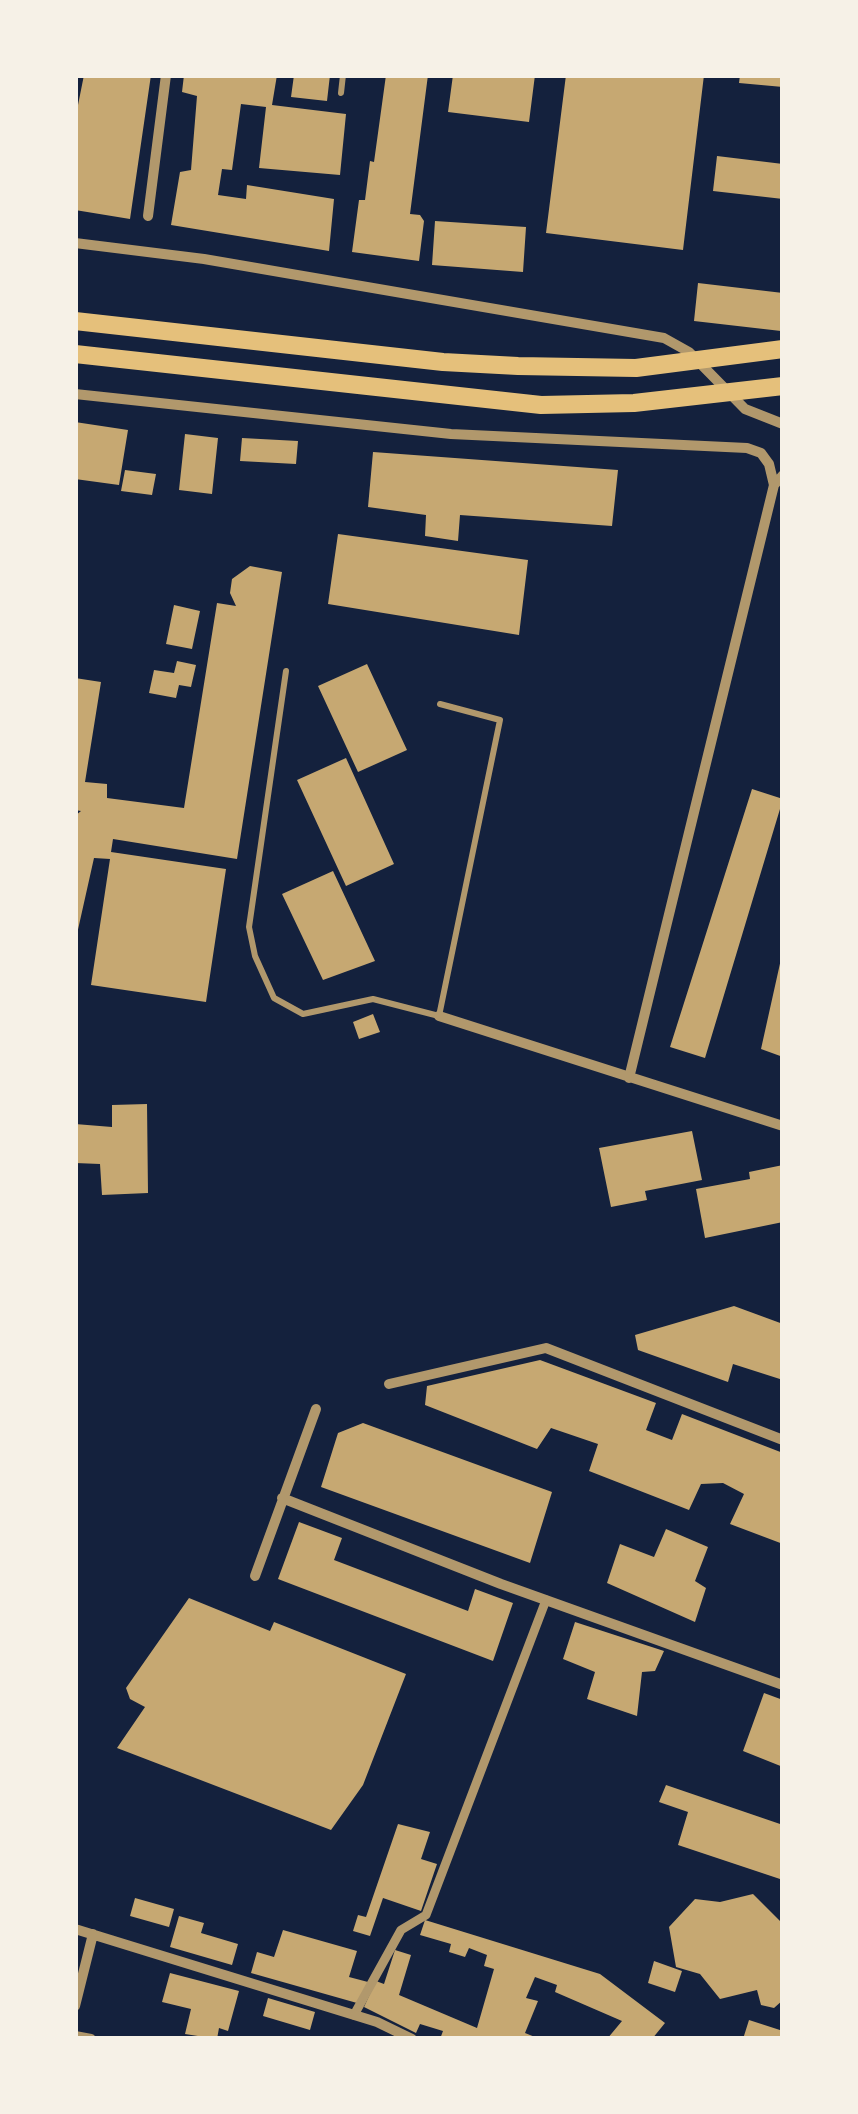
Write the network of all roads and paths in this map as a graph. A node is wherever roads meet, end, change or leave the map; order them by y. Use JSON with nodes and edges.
{"nodes":[{"id":1,"x":166,"y":75,"type":"edge"},
{"id":2,"x":343,"y":75,"type":"edge"},
{"id":3,"x":340,"y":94,"type":"dead end"},
{"id":4,"x":148,"y":216,"type":"dead end"},
{"id":5,"x":75,"y":243,"type":"edge"},
{"id":6,"x":75,"y":321,"type":"edge"},
{"id":7,"x":783,"y":348,"type":"edge"},
{"id":8,"x":75,"y":354,"type":"edge"},
{"id":9,"x":783,"y":386,"type":"edge"},
{"id":10,"x":75,"y":394,"type":"edge"},
{"id":11,"x":783,"y":424,"type":"edge"},
{"id":12,"x":783,"y":475,"type":"edge"},
{"id":13,"x":774,"y":485,"type":"junction"},
{"id":14,"x":286,"y":671,"type":"dead end"},
{"id":15,"x":440,"y":704,"type":"dead end"},
{"id":16,"x":440,"y":1016,"type":"junction"},
{"id":17,"x":629,"y":1078,"type":"junction"},
{"id":18,"x":783,"y":1126,"type":"edge"},
{"id":19,"x":389,"y":1384,"type":"dead end"},
{"id":20,"x":316,"y":1410,"type":"dead end"},
{"id":21,"x":783,"y":1440,"type":"edge"},
{"id":22,"x":282,"y":1498,"type":"junction"},
{"id":23,"x":255,"y":1576,"type":"dead end"},
{"id":24,"x":546,"y":1600,"type":"junction"},
{"id":25,"x":783,"y":1685,"type":"edge"},
{"id":26,"x":75,"y":1929,"type":"edge"},
{"id":27,"x":93,"y":1934,"type":"junction"},
{"id":28,"x":75,"y":2006,"type":"edge"},
{"id":29,"x":354,"y":2015,"type":"junction"},
{"id":30,"x":75,"y":2036,"type":"edge"},
{"id":31,"x":91,"y":2039,"type":"edge"},
{"id":32,"x":412,"y":2039,"type":"edge"}],
"edges":[{"from":1,"to":4,"type":"street"},
{"from":2,"to":3,"type":"lane"},
{"from":5,"to":11,"type":"street"},
{"from":6,"to":7,"type":"main road"},
{"from":8,"to":9,"type":"main road"},
{"from":10,"to":13,"type":"street"},
{"from":12,"to":13,"type":"street"},
{"from":13,"to":17,"type":"street"},
{"from":14,"to":16,"type":"lane"},
{"from":15,"to":16,"type":"lane"},
{"from":16,"to":17,"type":"street"},
{"from":17,"to":18,"type":"street"},
{"from":19,"to":21,"type":"street"},
{"from":20,"to":22,"type":"street"},
{"from":22,"to":23,"type":"street"},
{"from":22,"to":24,"type":"street"},
{"from":24,"to":25,"type":"street"},
{"from":24,"to":29,"type":"street"},
{"from":26,"to":27,"type":"street"},
{"from":27,"to":28,"type":"street"},
{"from":27,"to":29,"type":"street"},
{"from":29,"to":32,"type":"street"},
{"from":30,"to":31,"type":"street"}]}
